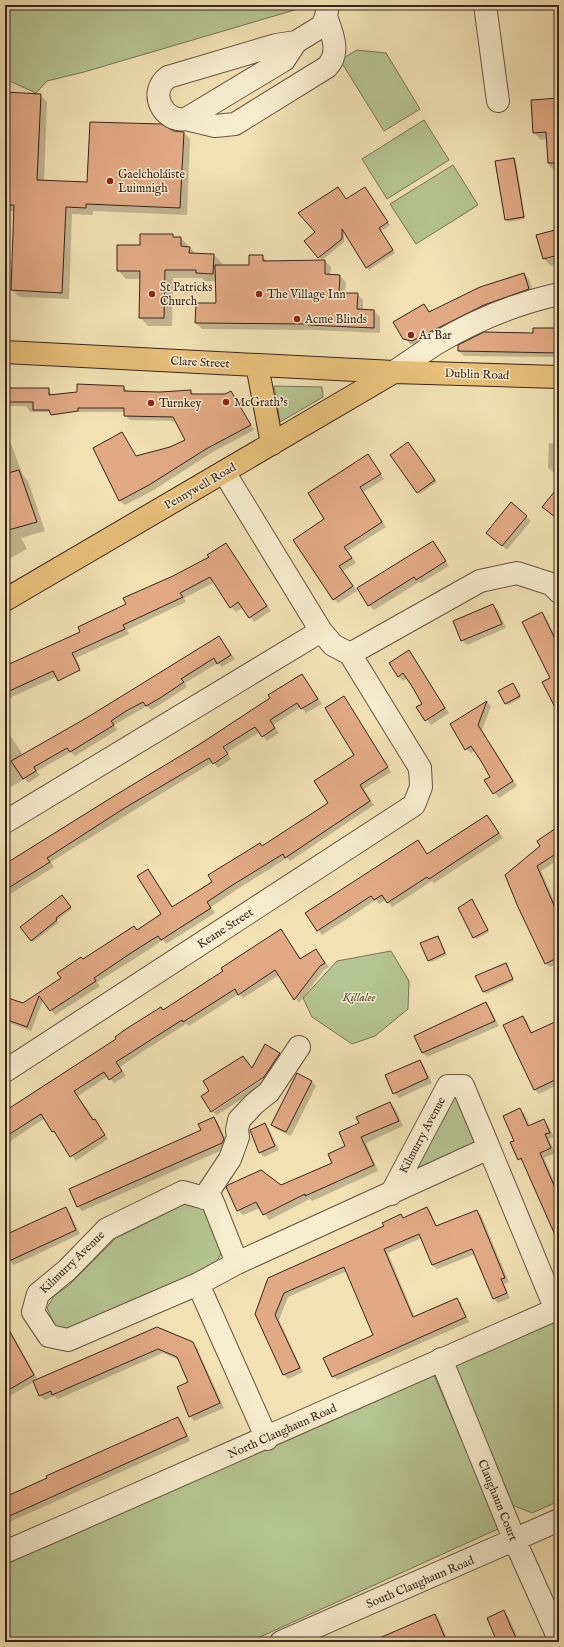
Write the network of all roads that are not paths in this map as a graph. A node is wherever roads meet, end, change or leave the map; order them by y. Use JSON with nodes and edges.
{"nodes":[{"id":1,"x":485,"y":5,"type":"edge"},
{"id":2,"x":327,"y":11,"type":"edge"},
{"id":3,"x":296,"y":42,"type":"junction"},
{"id":4,"x":498,"y":101,"type":"dead end"},
{"id":5,"x":186,"y":119,"type":"junction"},
{"id":6,"x":559,"y":294,"type":"edge"},
{"id":7,"x":5,"y":352,"type":"edge"},
{"id":8,"x":256,"y":365,"type":"junction"},
{"id":9,"x":394,"y":372,"type":"junction"},
{"id":10,"x":559,"y":377,"type":"edge"},
{"id":11,"x":272,"y":444,"type":"junction"},
{"id":12,"x":224,"y":472,"type":"junction"},
{"id":13,"x":559,"y":592,"type":"edge"},
{"id":14,"x":5,"y":600,"type":"edge"},
{"id":15,"x":321,"y":631,"type":"junction"},
{"id":16,"x":350,"y":654,"type":"junction"},
{"id":17,"x":5,"y":822,"type":"edge"},
{"id":18,"x":299,"y":1047,"type":"dead end"},
{"id":19,"x":5,"y":1071,"type":"edge"},
{"id":20,"x":490,"y":1148,"type":"junction"},
{"id":21,"x":391,"y":1194,"type":"junction"},
{"id":22,"x":204,"y":1198,"type":"junction"},
{"id":23,"x":237,"y":1263,"type":"junction"},
{"id":24,"x":198,"y":1284,"type":"junction"},
{"id":25,"x":557,"y":1309,"type":"edge"},
{"id":26,"x":441,"y":1359,"type":"junction"},
{"id":27,"x":267,"y":1438,"type":"junction"},
{"id":28,"x":559,"y":1520,"type":"edge"},
{"id":29,"x":515,"y":1540,"type":"junction"},
{"id":30,"x":5,"y":1552,"type":"edge"},
{"id":31,"x":559,"y":1639,"type":"edge"},
{"id":32,"x":281,"y":1642,"type":"edge"}],
"edges":[{"from":1,"to":4,"type":"street"},
{"from":2,"to":3,"type":"street"},
{"from":2,"to":5,"type":"street"},
{"from":3,"to":5,"type":"street"},
{"from":3,"to":5,"type":"street"},
{"from":6,"to":9,"type":"street"},
{"from":7,"to":8,"type":"main road","name":"Clare Street"},
{"from":8,"to":9,"type":"main road","name":"Clare Street"},
{"from":8,"to":11,"type":"main road"},
{"from":9,"to":10,"type":"main road","name":"Dublin Road"},
{"from":9,"to":11,"type":"main road","name":"Pennywell Road"},
{"from":11,"to":12,"type":"main road","name":"Pennywell Road"},
{"from":12,"to":14,"type":"main road","name":"Pennywell Road"},
{"from":12,"to":15,"type":"street"},
{"from":13,"to":16,"type":"street"},
{"from":15,"to":16,"type":"street"},
{"from":15,"to":17,"type":"street"},
{"from":16,"to":19,"type":"street","name":"Keane Street"},
{"from":18,"to":22,"type":"street"},
{"from":20,"to":21,"type":"street","name":"Kilmurry Avenue"},
{"from":20,"to":21,"type":"street","name":"Kilmurry Avenue"},
{"from":20,"to":25,"type":"street","name":"Kilmurry Avenue"},
{"from":21,"to":23,"type":"street","name":"Kilmurry Avenue"},
{"from":22,"to":23,"type":"street"},
{"from":22,"to":24,"type":"street","name":"Kilmurry Avenue"},
{"from":23,"to":24,"type":"street","name":"Kilmurry Avenue"},
{"from":24,"to":27,"type":"street"},
{"from":25,"to":26,"type":"street","name":"North Claughaun Road"},
{"from":26,"to":27,"type":"street","name":"North Claughaun Road"},
{"from":26,"to":29,"type":"street","name":"Claughaun Court"},
{"from":27,"to":30,"type":"street","name":"North Claughaun Road"},
{"from":28,"to":29,"type":"street","name":"South Claughaun Road"},
{"from":29,"to":31,"type":"street","name":"Claughaun Court"},
{"from":29,"to":32,"type":"street","name":"South Claughaun Road"}]}
